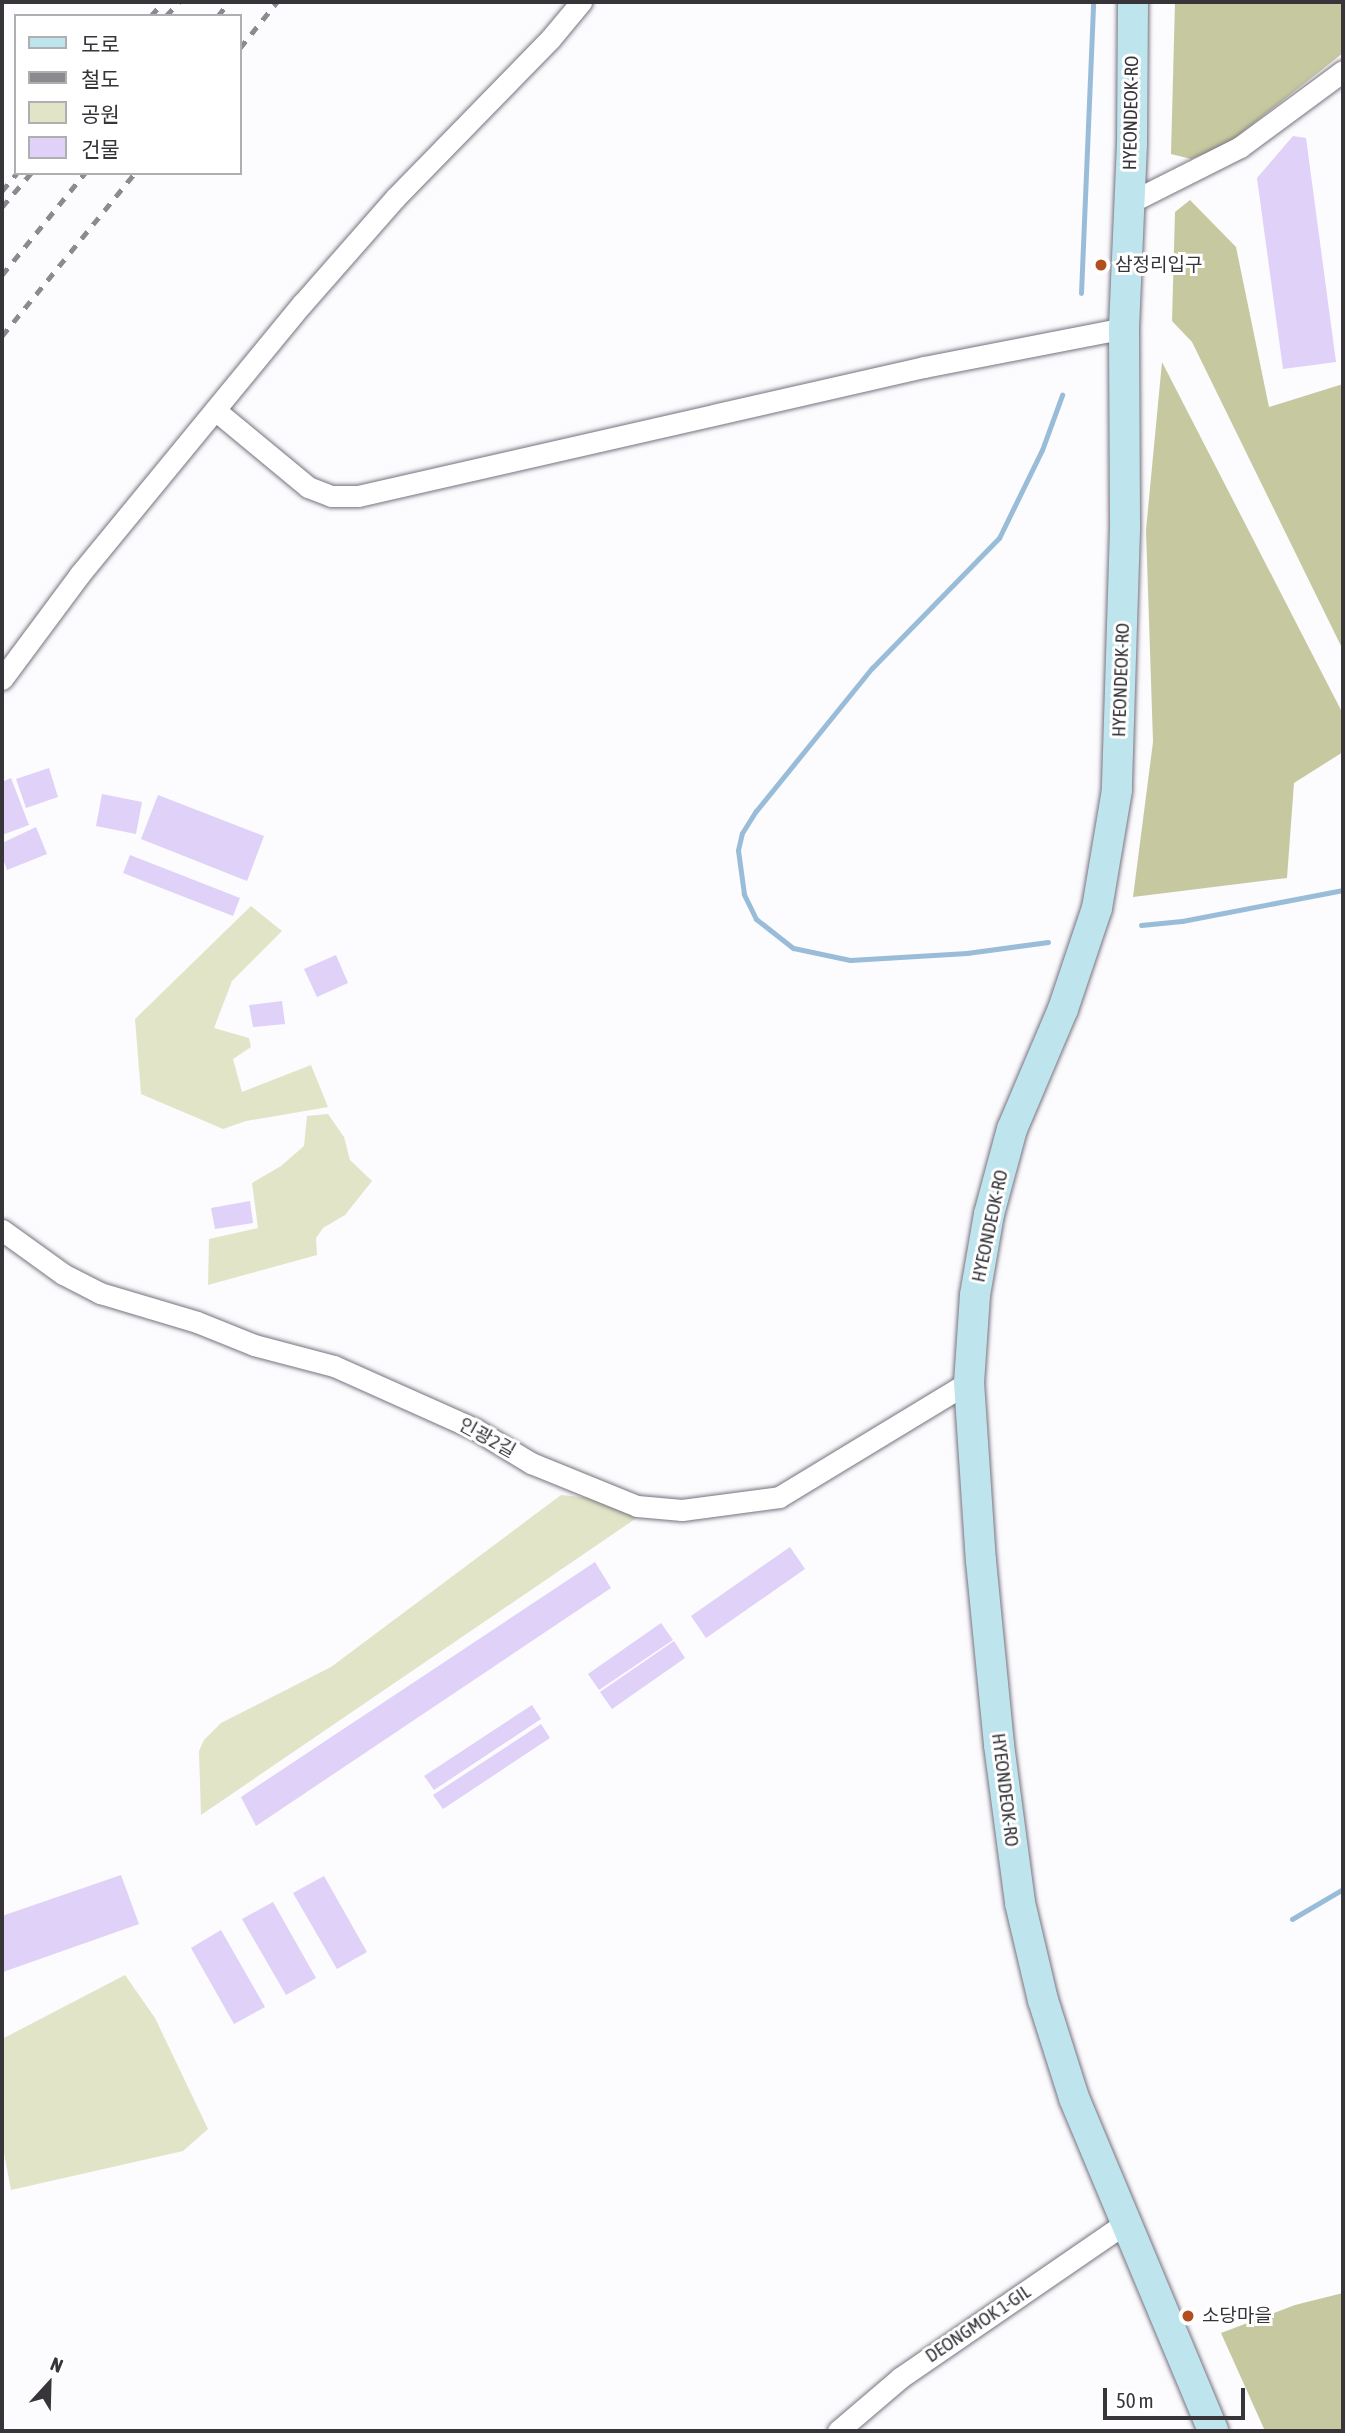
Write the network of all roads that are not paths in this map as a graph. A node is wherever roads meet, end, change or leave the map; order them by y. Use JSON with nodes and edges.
{"nodes":[{"id":1,"x":581,"y":2,"type":"edge"},
{"id":2,"x":1133,"y":2,"type":"edge"},
{"id":3,"x":1343,"y":71,"type":"edge"},
{"id":4,"x":1127,"y":204,"type":"junction"},
{"id":5,"x":1124,"y":328,"type":"junction"},
{"id":6,"x":215,"y":410,"type":"junction"},
{"id":7,"x":2,"y":679,"type":"edge"},
{"id":8,"x":2,"y":1230,"type":"edge"},
{"id":9,"x":969,"y":1382,"type":"junction"},
{"id":10,"x":1124,"y":2224,"type":"junction"},
{"id":11,"x":838,"y":2431,"type":"edge"},
{"id":12,"x":1213,"y":2431,"type":"edge"}],
"edges":[{"from":1,"to":6,"type":"street"},
{"from":2,"to":4,"type":"main road","name":"HYEONDEOK-RO"},
{"from":3,"to":4,"type":"street"},
{"from":4,"to":5,"type":"main road","name":"HYEONDEOK-RO"},
{"from":5,"to":6,"type":"street"},
{"from":5,"to":9,"type":"main road","name":"HYEONDEOK-RO"},
{"from":6,"to":7,"type":"street"},
{"from":8,"to":9,"type":"street","name":"인광2길"},
{"from":9,"to":10,"type":"main road","name":"HYEONDEOK-RO"},
{"from":10,"to":11,"type":"street","name":"DEONGMOK 1-GIL"},
{"from":10,"to":12,"type":"main road","name":"HYEONDEOK-RO"}]}
